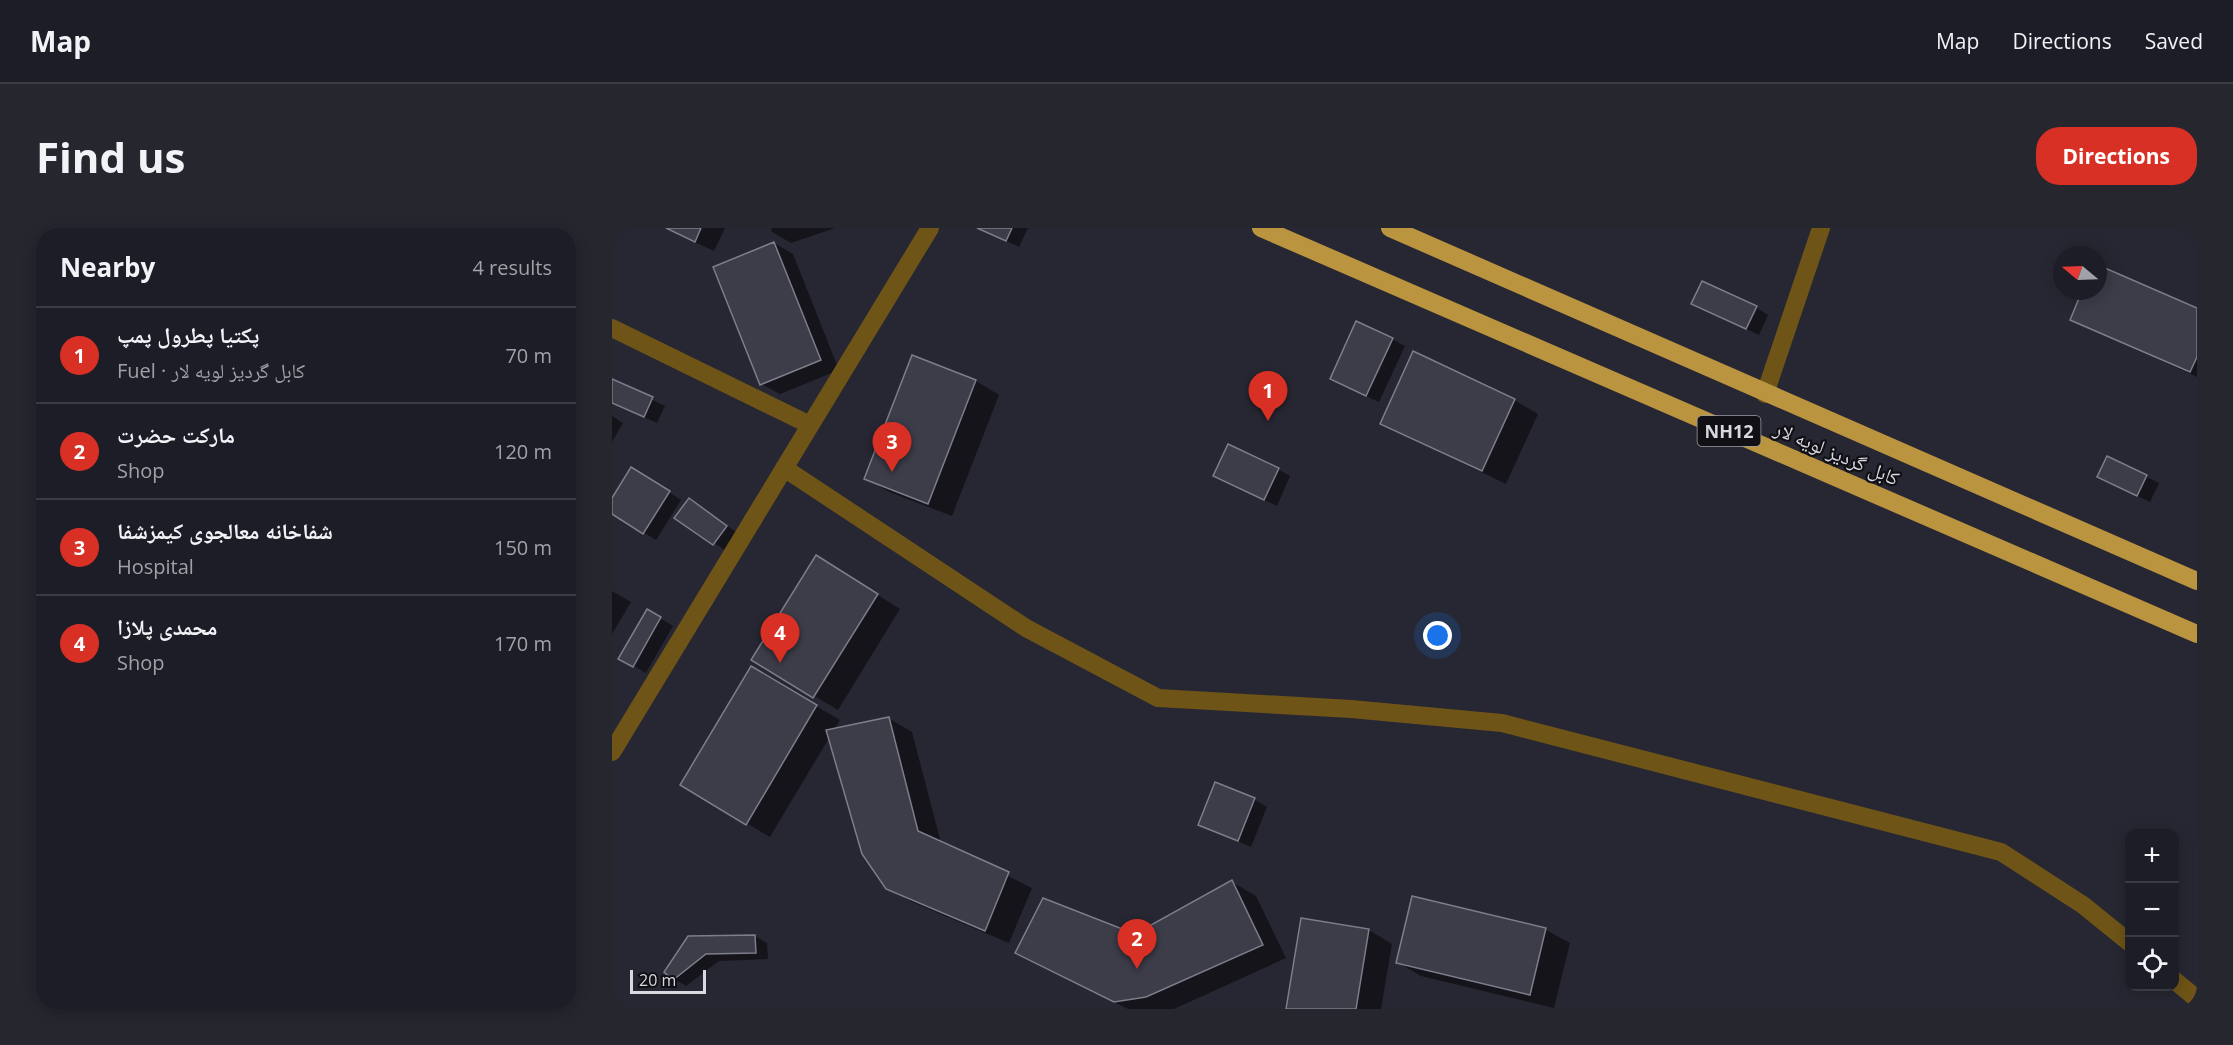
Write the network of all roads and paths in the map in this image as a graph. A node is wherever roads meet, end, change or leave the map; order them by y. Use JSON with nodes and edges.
{"nodes":[{"id":1,"x":930,"y":228,"type":"edge"},
{"id":2,"x":1261,"y":228,"type":"edge"},
{"id":3,"x":1390,"y":228,"type":"edge"},
{"id":4,"x":1821,"y":228,"type":"edge"},
{"id":5,"x":612,"y":328,"type":"edge"},
{"id":6,"x":1765,"y":394,"type":"junction"},
{"id":7,"x":810,"y":425,"type":"junction"},
{"id":8,"x":784,"y":468,"type":"junction"},
{"id":9,"x":2197,"y":581,"type":"edge"},
{"id":10,"x":2197,"y":634,"type":"edge"},
{"id":11,"x":612,"y":752,"type":"edge"},
{"id":12,"x":2125,"y":939,"type":"edge"},
{"id":13,"x":2179,"y":983,"type":"edge"},
{"id":14,"x":2197,"y":999,"type":"edge"}],
"edges":[{"from":1,"to":7,"type":"street"},
{"from":2,"to":10,"type":"highway","name":"کابل گردیز لویه لار","number":"NH12"},
{"from":3,"to":6,"type":"highway","name":"کابل گردیز لویه لار","number":"NH12"},
{"from":4,"to":6,"type":"street"},
{"from":5,"to":7,"type":"street"},
{"from":6,"to":9,"type":"highway","name":"کابل گردیز لویه لار","number":"NH12"},
{"from":7,"to":8,"type":"street"},
{"from":8,"to":11,"type":"street"},
{"from":8,"to":12,"type":"street"},
{"from":13,"to":14,"type":"street"}]}
